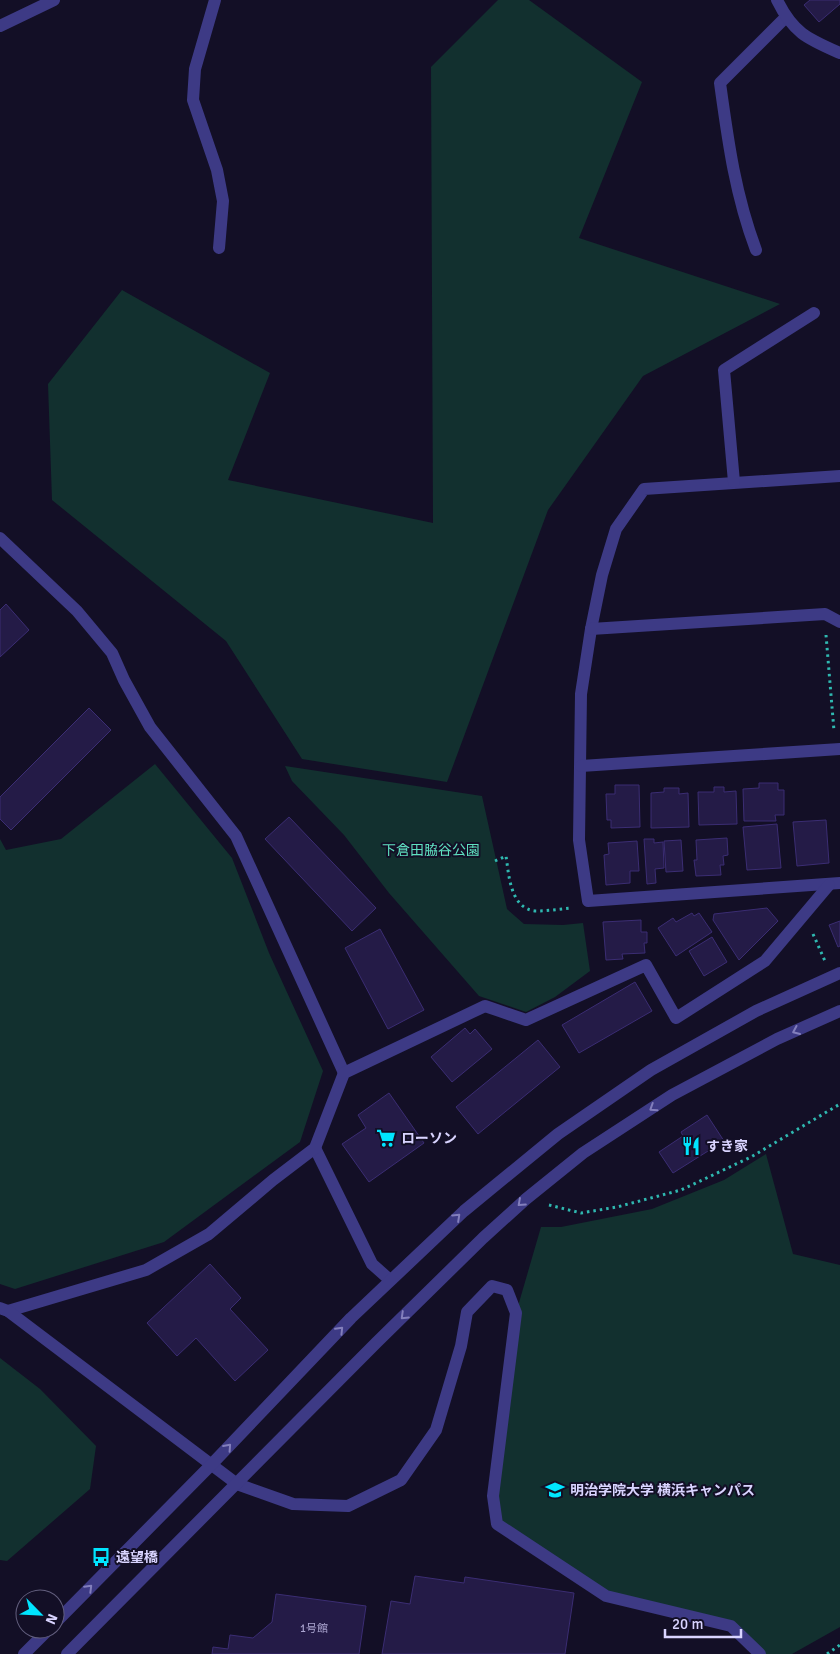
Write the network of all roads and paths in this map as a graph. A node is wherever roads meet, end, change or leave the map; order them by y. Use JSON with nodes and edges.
{"nodes":[{"id":1,"x":215,"y":0,"type":"edge"},
{"id":2,"x":777,"y":0,"type":"edge"},
{"id":3,"x":46,"y":1,"type":"edge"},
{"id":4,"x":786,"y":17,"type":"junction"},
{"id":5,"x":0,"y":26,"type":"edge"},
{"id":6,"x":840,"y":53,"type":"edge"},
{"id":7,"x":219,"y":248,"type":"dead end"},
{"id":8,"x":756,"y":250,"type":"dead end"},
{"id":9,"x":814,"y":313,"type":"dead end"},
{"id":10,"x":840,"y":476,"type":"edge"},
{"id":11,"x":734,"y":482,"type":"junction"},
{"id":12,"x":0,"y":538,"type":"edge"},
{"id":13,"x":825,"y":614,"type":"junction"},
{"id":14,"x":840,"y":622,"type":"edge"},
{"id":15,"x":590,"y":630,"type":"junction"},
{"id":16,"x":838,"y":749,"type":"edge"},
{"id":17,"x":581,"y":766,"type":"junction"},
{"id":18,"x":495,"y":861,"type":"dead end"},
{"id":19,"x":835,"y":884,"type":"edge"},
{"id":20,"x":588,"y":901,"type":"junction"},
{"id":21,"x":805,"y":915,"type":"junction"},
{"id":22,"x":836,"y":975,"type":"edge"},
{"id":23,"x":840,"y":1011,"type":"edge"},
{"id":24,"x":344,"y":1073,"type":"junction"},
{"id":25,"x":840,"y":1104,"type":"edge"},
{"id":26,"x":315,"y":1148,"type":"junction"},
{"id":27,"x":526,"y":1199,"type":"junction"},
{"id":28,"x":390,"y":1280,"type":"junction"},
{"id":29,"x":4,"y":1310,"type":"edge"},
{"id":30,"x":212,"y":1465,"type":"junction"},
{"id":31,"x":237,"y":1484,"type":"junction"},
{"id":32,"x":65,"y":1613,"type":"edge"},
{"id":33,"x":39,"y":1639,"type":"edge"},
{"id":34,"x":840,"y":1645,"type":"edge"},
{"id":35,"x":24,"y":1654,"type":"edge"},
{"id":36,"x":67,"y":1654,"type":"edge"},
{"id":37,"x":760,"y":1654,"type":"edge"},
{"id":38,"x":828,"y":1654,"type":"edge"}],
"edges":[{"from":1,"to":7,"type":"street"},
{"from":2,"to":4,"type":"street"},
{"from":3,"to":5,"type":"street"},
{"from":4,"to":6,"type":"street"},
{"from":4,"to":8,"type":"street"},
{"from":9,"to":11,"type":"street"},
{"from":10,"to":11,"type":"street"},
{"from":11,"to":15,"type":"street"},
{"from":12,"to":24,"type":"street"},
{"from":13,"to":14,"type":"street"},
{"from":13,"to":15,"type":"street"},
{"from":13,"to":16,"type":"path"},
{"from":15,"to":17,"type":"street"},
{"from":16,"to":17,"type":"street"},
{"from":17,"to":20,"type":"street"},
{"from":18,"to":20,"type":"path"},
{"from":19,"to":20,"type":"street"},
{"from":19,"to":21,"type":"street"},
{"from":21,"to":22,"type":"path"},
{"from":21,"to":24,"type":"street"},
{"from":28,"to":22,"type":"street","one_way":true},
{"from":23,"to":27,"type":"street","one_way":true},
{"from":24,"to":26,"type":"street"},
{"from":25,"to":27,"type":"path"},
{"from":26,"to":28,"type":"street"},
{"from":26,"to":29,"type":"street"},
{"from":27,"to":31,"type":"street","one_way":true},
{"from":30,"to":28,"type":"street","one_way":true},
{"from":29,"to":30,"type":"street"},
{"from":30,"to":31,"type":"street"},
{"from":32,"to":30,"type":"street","one_way":true},
{"from":31,"to":36,"type":"street"},
{"from":31,"to":37,"type":"street"},
{"from":33,"to":35,"type":"street"},
{"from":34,"to":38,"type":"path"}]}
